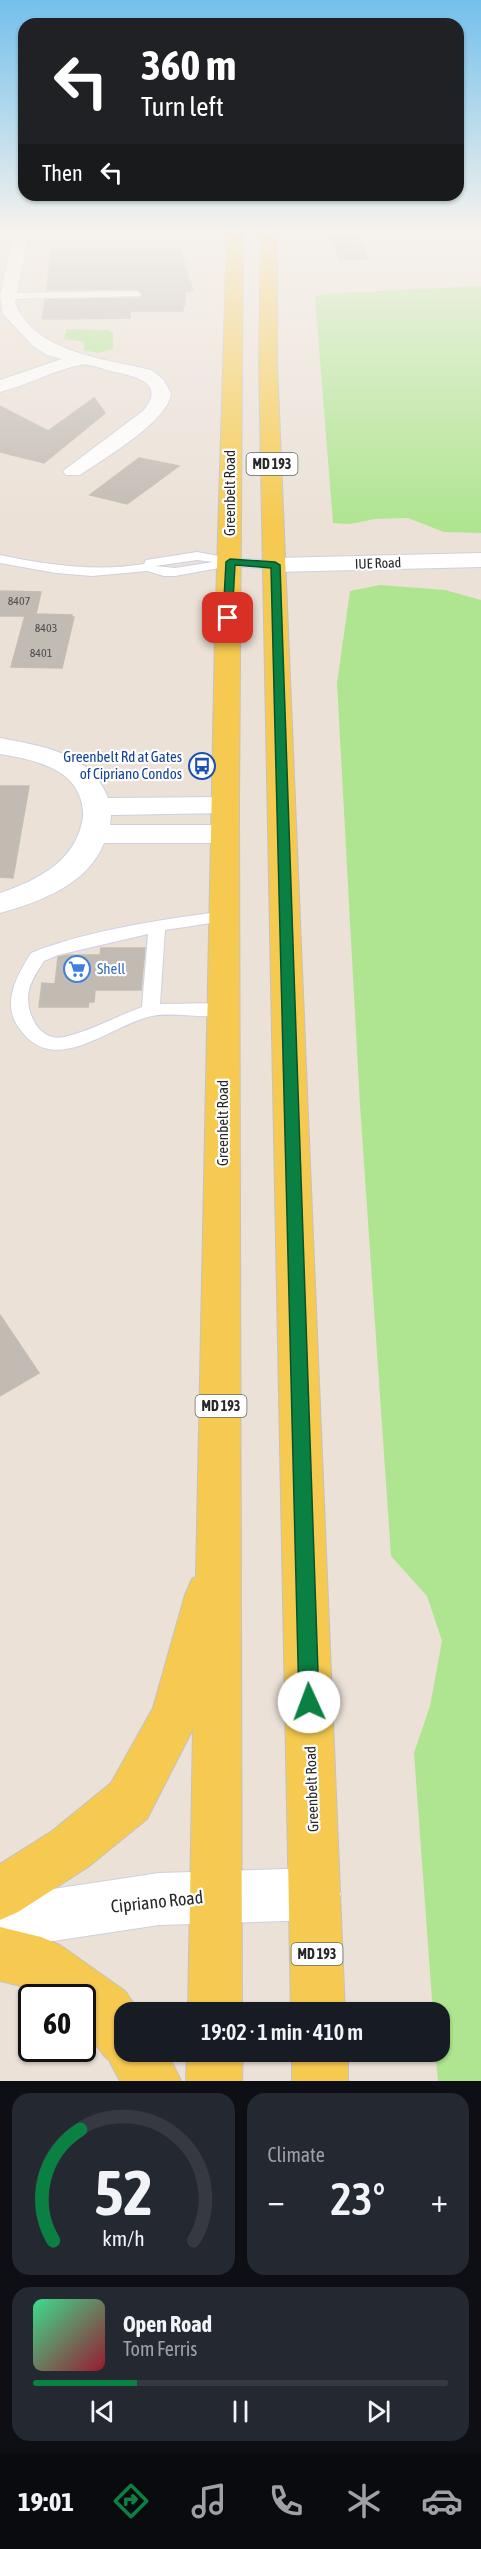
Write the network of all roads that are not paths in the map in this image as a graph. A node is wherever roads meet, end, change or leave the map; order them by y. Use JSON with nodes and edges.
{"nodes":[{"id":1,"x":28,"y":330,"type":"edge"},
{"id":2,"x":233,"y":330,"type":"edge"},
{"id":3,"x":268,"y":330,"type":"edge"},
{"id":4,"x":79,"y":358,"type":"junction"},
{"id":5,"x":0,"y":386,"type":"edge"},
{"id":6,"x":73,"y":471,"type":"dead end"},
{"id":7,"x":0,"y":560,"type":"edge"},
{"id":8,"x":481,"y":560,"type":"edge"},
{"id":9,"x":230,"y":562,"type":"junction"},
{"id":10,"x":275,"y":565,"type":"junction"},
{"id":11,"x":0,"y":746,"type":"edge"},
{"id":12,"x":225,"y":805,"type":"junction"},
{"id":13,"x":96,"y":821,"type":"junction"},
{"id":14,"x":225,"y":834,"type":"junction"},
{"id":15,"x":0,"y":903,"type":"edge"},
{"id":16,"x":225,"y":916,"type":"junction"},
{"id":17,"x":157,"y":926,"type":"junction"},
{"id":18,"x":224,"y":1009,"type":"junction"},
{"id":19,"x":151,"y":1010,"type":"junction"},
{"id":20,"x":220,"y":1553,"type":"junction"},
{"id":21,"x":0,"y":1894,"type":"edge"},
{"id":22,"x":315,"y":1894,"type":"junction"},
{"id":23,"x":218,"y":1896,"type":"junction"},
{"id":24,"x":0,"y":1923,"type":"edge"},
{"id":25,"x":0,"y":1954,"type":"edge"},
{"id":26,"x":215,"y":2002,"type":"edge"},
{"id":27,"x":318,"y":2002,"type":"edge"},
{"id":28,"x":114,"y":2022,"type":"edge"},
{"id":29,"x":141,"y":2062,"type":"edge"},
{"id":30,"x":215,"y":2062,"type":"edge"},
{"id":31,"x":320,"y":2062,"type":"edge"},
{"id":32,"x":153,"y":2081,"type":"edge"},
{"id":33,"x":214,"y":2081,"type":"edge"},
{"id":34,"x":320,"y":2081,"type":"edge"}],
"edges":[{"from":1,"to":4,"type":"street"},
{"from":2,"to":9,"type":"main road","name":"Greenbelt Road","number":"MD 193"},
{"from":3,"to":10,"type":"main road","name":"Greenbelt Road","number":"MD 193"},
{"from":4,"to":5,"type":"street"},
{"from":4,"to":6,"type":"street"},
{"from":7,"to":9,"type":"lane"},
{"from":8,"to":10,"type":"street","name":"IUE Road"},
{"from":9,"to":10,"type":"lane"},
{"from":9,"to":12,"type":"main road","name":"Greenbelt Road","number":"MD 193"},
{"from":10,"to":22,"type":"main road","name":"Greenbelt Road","number":"MD 193"},
{"from":11,"to":13,"type":"street"},
{"from":12,"to":13,"type":"street"},
{"from":12,"to":14,"type":"main road","name":"Greenbelt Road","number":"MD 193"},
{"from":13,"to":14,"type":"street"},
{"from":13,"to":15,"type":"street"},
{"from":14,"to":16,"type":"main road","name":"Greenbelt Road","number":"MD 193"},
{"from":16,"to":17,"type":"lane"},
{"from":16,"to":18,"type":"main road","name":"Greenbelt Road","number":"MD 193"},
{"from":17,"to":19,"type":"lane"},
{"from":17,"to":19,"type":"lane"},
{"from":18,"to":19,"type":"lane"},
{"from":18,"to":20,"type":"main road","name":"Greenbelt Road","number":"MD 193"},
{"from":20,"to":21,"type":"main road"},
{"from":20,"to":23,"type":"main road","name":"Greenbelt Road","number":"MD 193"},
{"from":22,"to":23,"type":"street","name":"Cipriano Road"},
{"from":22,"to":27,"type":"main road","name":"Greenbelt Road","number":"MD 193"},
{"from":23,"to":24,"type":"street","name":"Cipriano Road"},
{"from":23,"to":26,"type":"main road","name":"Greenbelt Road","number":"MD 193"},
{"from":25,"to":28,"type":"main road"},
{"from":29,"to":32,"type":"main road"},
{"from":30,"to":33,"type":"main road"},
{"from":31,"to":34,"type":"main road"}]}
